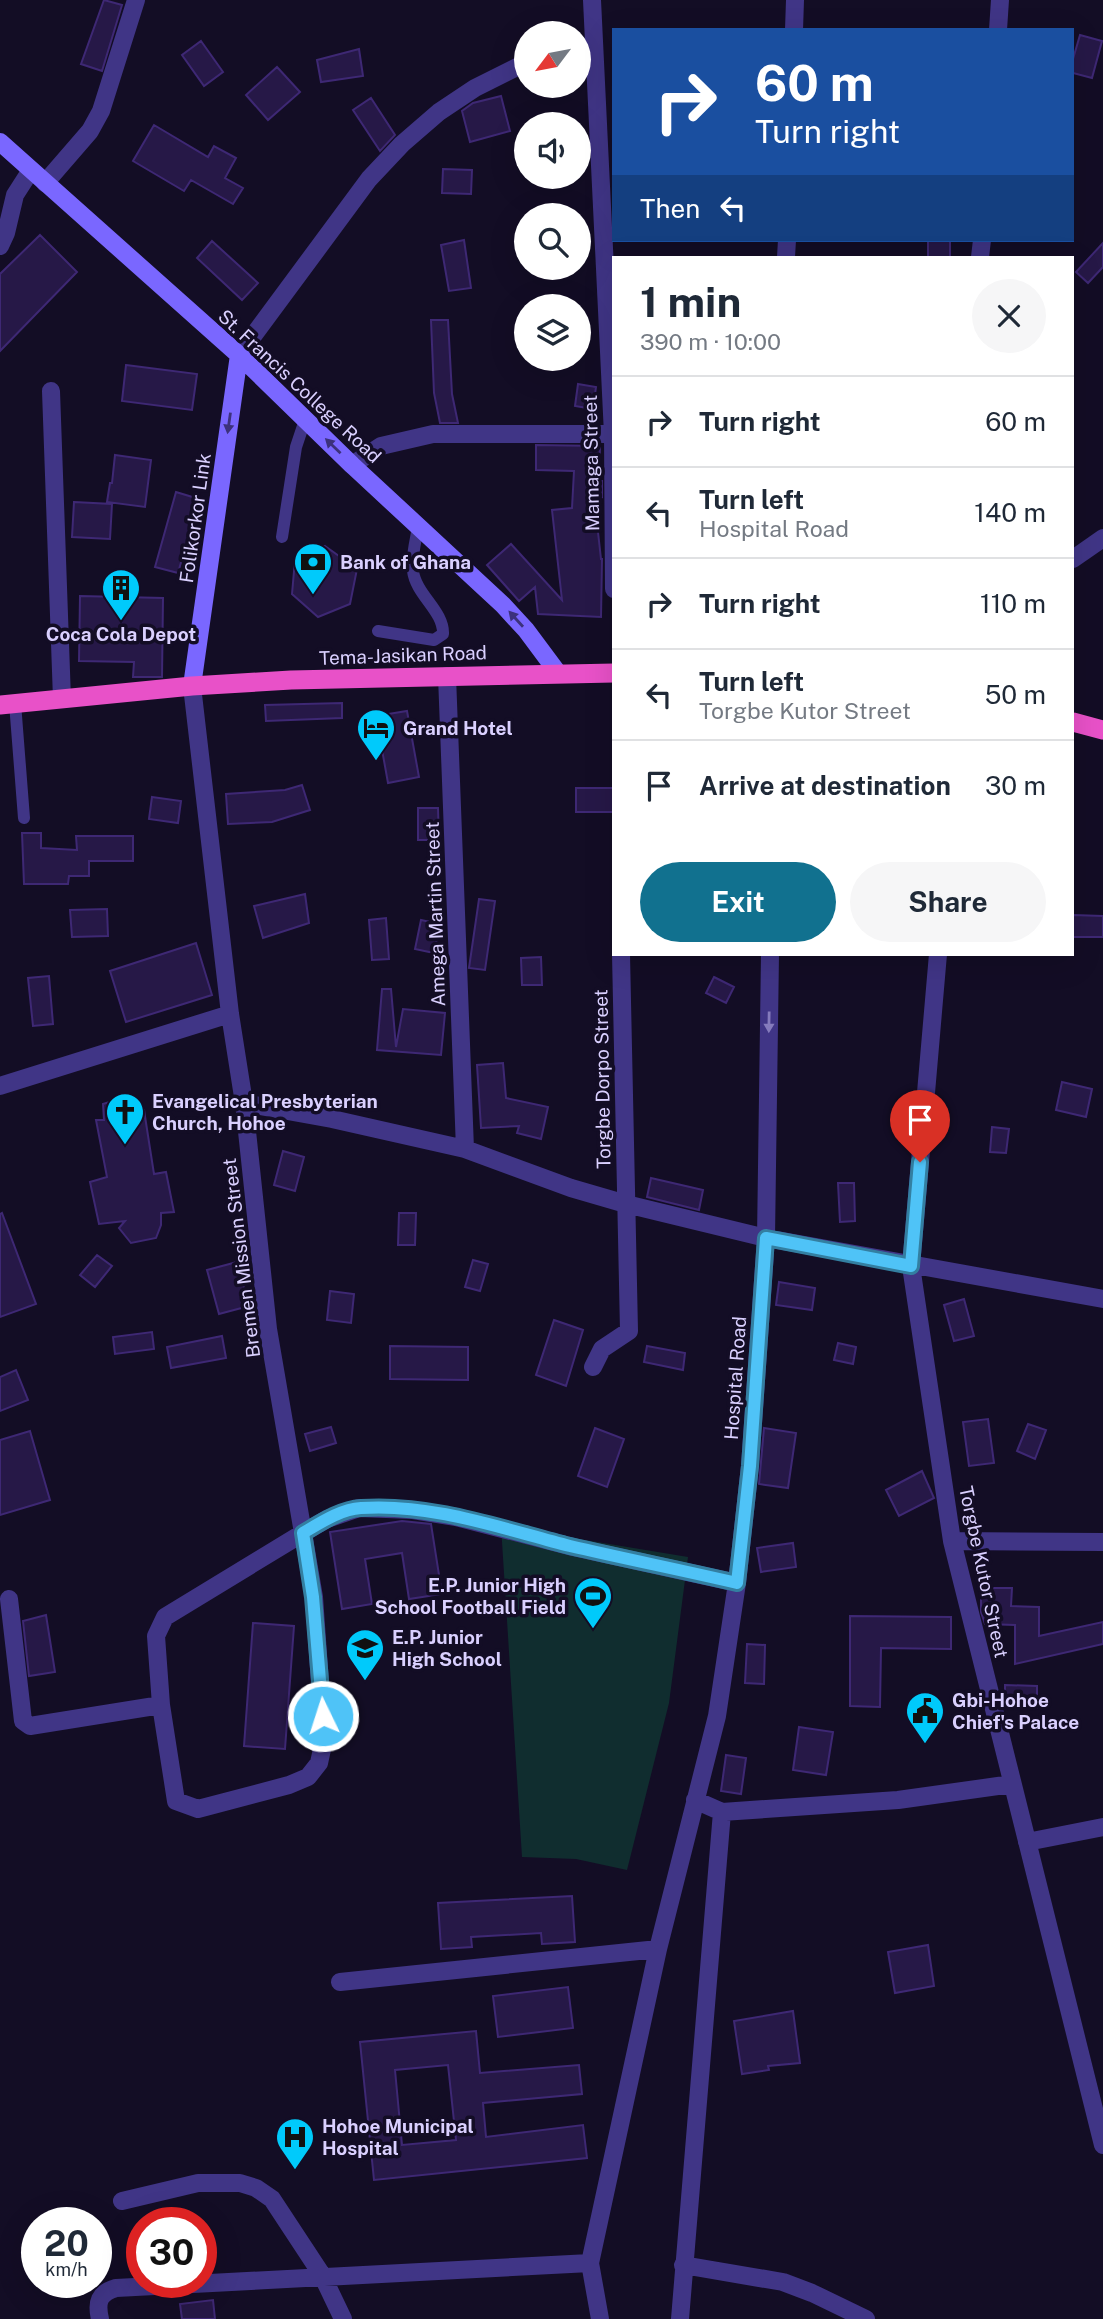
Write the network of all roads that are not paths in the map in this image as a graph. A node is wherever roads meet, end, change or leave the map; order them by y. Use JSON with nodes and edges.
{"nodes":[{"id":1,"x":136,"y":0,"type":"edge"},
{"id":2,"x":592,"y":0,"type":"edge"},
{"id":3,"x":795,"y":0,"type":"edge"},
{"id":4,"x":1000,"y":0,"type":"edge"},
{"id":5,"x":589,"y":21,"type":"edge"},
{"id":6,"x":794,"y":28,"type":"edge"},
{"id":7,"x":998,"y":28,"type":"edge"},
{"id":8,"x":514,"y":68,"type":"edge"},
{"id":9,"x":590,"y":98,"type":"edge"},
{"id":10,"x":0,"y":142,"type":"edge"},
{"id":11,"x":30,"y":170,"type":"junction"},
{"id":12,"x":45,"y":183,"type":"junction"},
{"id":13,"x":0,"y":246,"type":"edge"},
{"id":14,"x":239,"y":355,"type":"junction"},
{"id":15,"x":51,"y":391,"type":"dead end"},
{"id":16,"x":612,"y":419,"type":"edge"},
{"id":17,"x":305,"y":420,"type":"junction"},
{"id":18,"x":612,"y":434,"type":"edge"},
{"id":19,"x":352,"y":465,"type":"junction"},
{"id":20,"x":418,"y":527,"type":"junction"},
{"id":21,"x":282,"y":537,"type":"dead end"},
{"id":22,"x":1103,"y":538,"type":"edge"},
{"id":23,"x":1074,"y":558,"type":"edge"},
{"id":24,"x":378,"y":631,"type":"dead end"},
{"id":25,"x":558,"y":673,"type":"junction"},
{"id":26,"x":612,"y":673,"type":"edge"},
{"id":27,"x":447,"y":676,"type":"junction"},
{"id":28,"x":192,"y":686,"type":"junction"},
{"id":29,"x":62,"y":699,"type":"junction"},
{"id":30,"x":7,"y":704,"type":"edge"},
{"id":31,"x":1074,"y":722,"type":"edge"},
{"id":32,"x":1103,"y":730,"type":"edge"},
{"id":33,"x":24,"y":818,"type":"dead end"},
{"id":34,"x":621,"y":956,"type":"edge"},
{"id":35,"x":770,"y":956,"type":"edge"},
{"id":36,"x":938,"y":956,"type":"edge"},
{"id":37,"x":230,"y":1014,"type":"junction"},
{"id":38,"x":0,"y":1086,"type":"edge"},
{"id":39,"x":244,"y":1103,"type":"junction"},
{"id":40,"x":465,"y":1149,"type":"junction"},
{"id":41,"x":626,"y":1204,"type":"junction"},
{"id":42,"x":766,"y":1238,"type":"junction"},
{"id":43,"x":911,"y":1266,"type":"junction"},
{"id":44,"x":1103,"y":1299,"type":"edge"},
{"id":45,"x":593,"y":1367,"type":"dead end"},
{"id":46,"x":303,"y":1533,"type":"junction"},
{"id":47,"x":952,"y":1541,"type":"junction"},
{"id":48,"x":1103,"y":1542,"type":"edge"},
{"id":49,"x":737,"y":1583,"type":"junction"},
{"id":50,"x":9,"y":1599,"type":"dead end"},
{"id":51,"x":161,"y":1705,"type":"junction"},
{"id":52,"x":1012,"y":1784,"type":"junction"},
{"id":53,"x":695,"y":1800,"type":"junction"},
{"id":54,"x":722,"y":1812,"type":"junction"},
{"id":55,"x":1103,"y":1827,"type":"edge"},
{"id":56,"x":1027,"y":1842,"type":"junction"},
{"id":57,"x":658,"y":1949,"type":"junction"},
{"id":58,"x":340,"y":1982,"type":"dead end"},
{"id":59,"x":1103,"y":2145,"type":"edge"},
{"id":60,"x":122,"y":2201,"type":"dead end"},
{"id":61,"x":590,"y":2263,"type":"junction"},
{"id":62,"x":683,"y":2265,"type":"junction"},
{"id":63,"x":323,"y":2275,"type":"junction"},
{"id":64,"x":340,"y":2318,"type":"edge"},
{"id":65,"x":100,"y":2319,"type":"edge"},
{"id":66,"x":600,"y":2319,"type":"edge"},
{"id":67,"x":680,"y":2319,"type":"edge"},
{"id":68,"x":866,"y":2319,"type":"edge"}],
"edges":[{"from":1,"to":12,"type":"street"},
{"from":2,"to":5,"type":"street","name":"Mamaga Street"},
{"from":3,"to":6,"type":"street"},
{"from":4,"to":7,"type":"street"},
{"from":8,"to":14,"type":"street"},
{"from":9,"to":16,"type":"street","name":"Mamaga Street"},
{"from":10,"to":11,"type":"main road","name":"St. Francis College Road"},
{"from":11,"to":12,"type":"main road","name":"St. Francis College Road"},
{"from":11,"to":13,"type":"street"},
{"from":12,"to":14,"type":"main road","name":"St. Francis College Road"},
{"from":14,"to":17,"type":"main road","name":"St. Francis College Road"},
{"from":14,"to":28,"type":"main road","name":"Folikorkor Link","one_way":true},
{"from":15,"to":29,"type":"street"},
{"from":19,"to":17,"type":"main road","name":"St. Francis College Road","one_way":true},
{"from":17,"to":21,"type":"lane"},
{"from":18,"to":19,"type":"street"},
{"from":19,"to":20,"type":"main road","name":"St. Francis College Road"},
{"from":20,"to":24,"type":"lane"},
{"from":25,"to":20,"type":"main road","name":"St. Francis College Road","one_way":true},
{"from":22,"to":23,"type":"street"},
{"from":25,"to":26,"type":"highway","name":"Tema-Jasikan Road"},
{"from":25,"to":27,"type":"highway","name":"Tema-Jasikan Road"},
{"from":27,"to":28,"type":"highway","name":"Tema-Jasikan Road"},
{"from":27,"to":40,"type":"street","name":"Amega Martin Street"},
{"from":28,"to":29,"type":"highway","name":"Tema-Jasikan Road"},
{"from":28,"to":37,"type":"street","name":"Bremen Mission Street"},
{"from":29,"to":30,"type":"highway","name":"Tema-Jasikan Road"},
{"from":30,"to":33,"type":"lane"},
{"from":31,"to":32,"type":"highway"},
{"from":34,"to":41,"type":"street","name":"Torgbe Dorpo Street"},
{"from":35,"to":42,"type":"street","name":"Hospital Road","one_way":true},
{"from":36,"to":43,"type":"street","name":"Torgbe Kutor Street"},
{"from":37,"to":38,"type":"street"},
{"from":37,"to":39,"type":"street","name":"Bremen Mission Street"},
{"from":39,"to":40,"type":"street"},
{"from":39,"to":46,"type":"street","name":"Bremen Mission Street"},
{"from":40,"to":41,"type":"street"},
{"from":41,"to":42,"type":"street"},
{"from":41,"to":45,"type":"street","name":"Torgbe Dorpo Street"},
{"from":42,"to":43,"type":"street"},
{"from":42,"to":49,"type":"street","name":"Hospital Road"},
{"from":43,"to":44,"type":"street"},
{"from":43,"to":47,"type":"street","name":"Torgbe Kutor Street"},
{"from":46,"to":49,"type":"street"},
{"from":46,"to":51,"type":"street"},
{"from":46,"to":51,"type":"street","name":"Bremen Mission Street"},
{"from":47,"to":48,"type":"street"},
{"from":47,"to":52,"type":"street","name":"Torgbe Kutor Street"},
{"from":49,"to":53,"type":"street","name":"Hospital Road"},
{"from":50,"to":51,"type":"street"},
{"from":52,"to":54,"type":"street"},
{"from":52,"to":56,"type":"street","name":"Torgbe Kutor Street"},
{"from":53,"to":54,"type":"street"},
{"from":53,"to":57,"type":"street","name":"Hospital Road"},
{"from":54,"to":62,"type":"street"},
{"from":55,"to":56,"type":"street"},
{"from":56,"to":59,"type":"street","name":"Torgbe Kutor Street"},
{"from":57,"to":58,"type":"street"},
{"from":57,"to":61,"type":"street","name":"Hospital Road"},
{"from":60,"to":63,"type":"street"},
{"from":61,"to":63,"type":"street"},
{"from":61,"to":66,"type":"street"},
{"from":62,"to":67,"type":"street"},
{"from":62,"to":68,"type":"street"},
{"from":63,"to":64,"type":"street"},
{"from":63,"to":65,"type":"street"}]}
